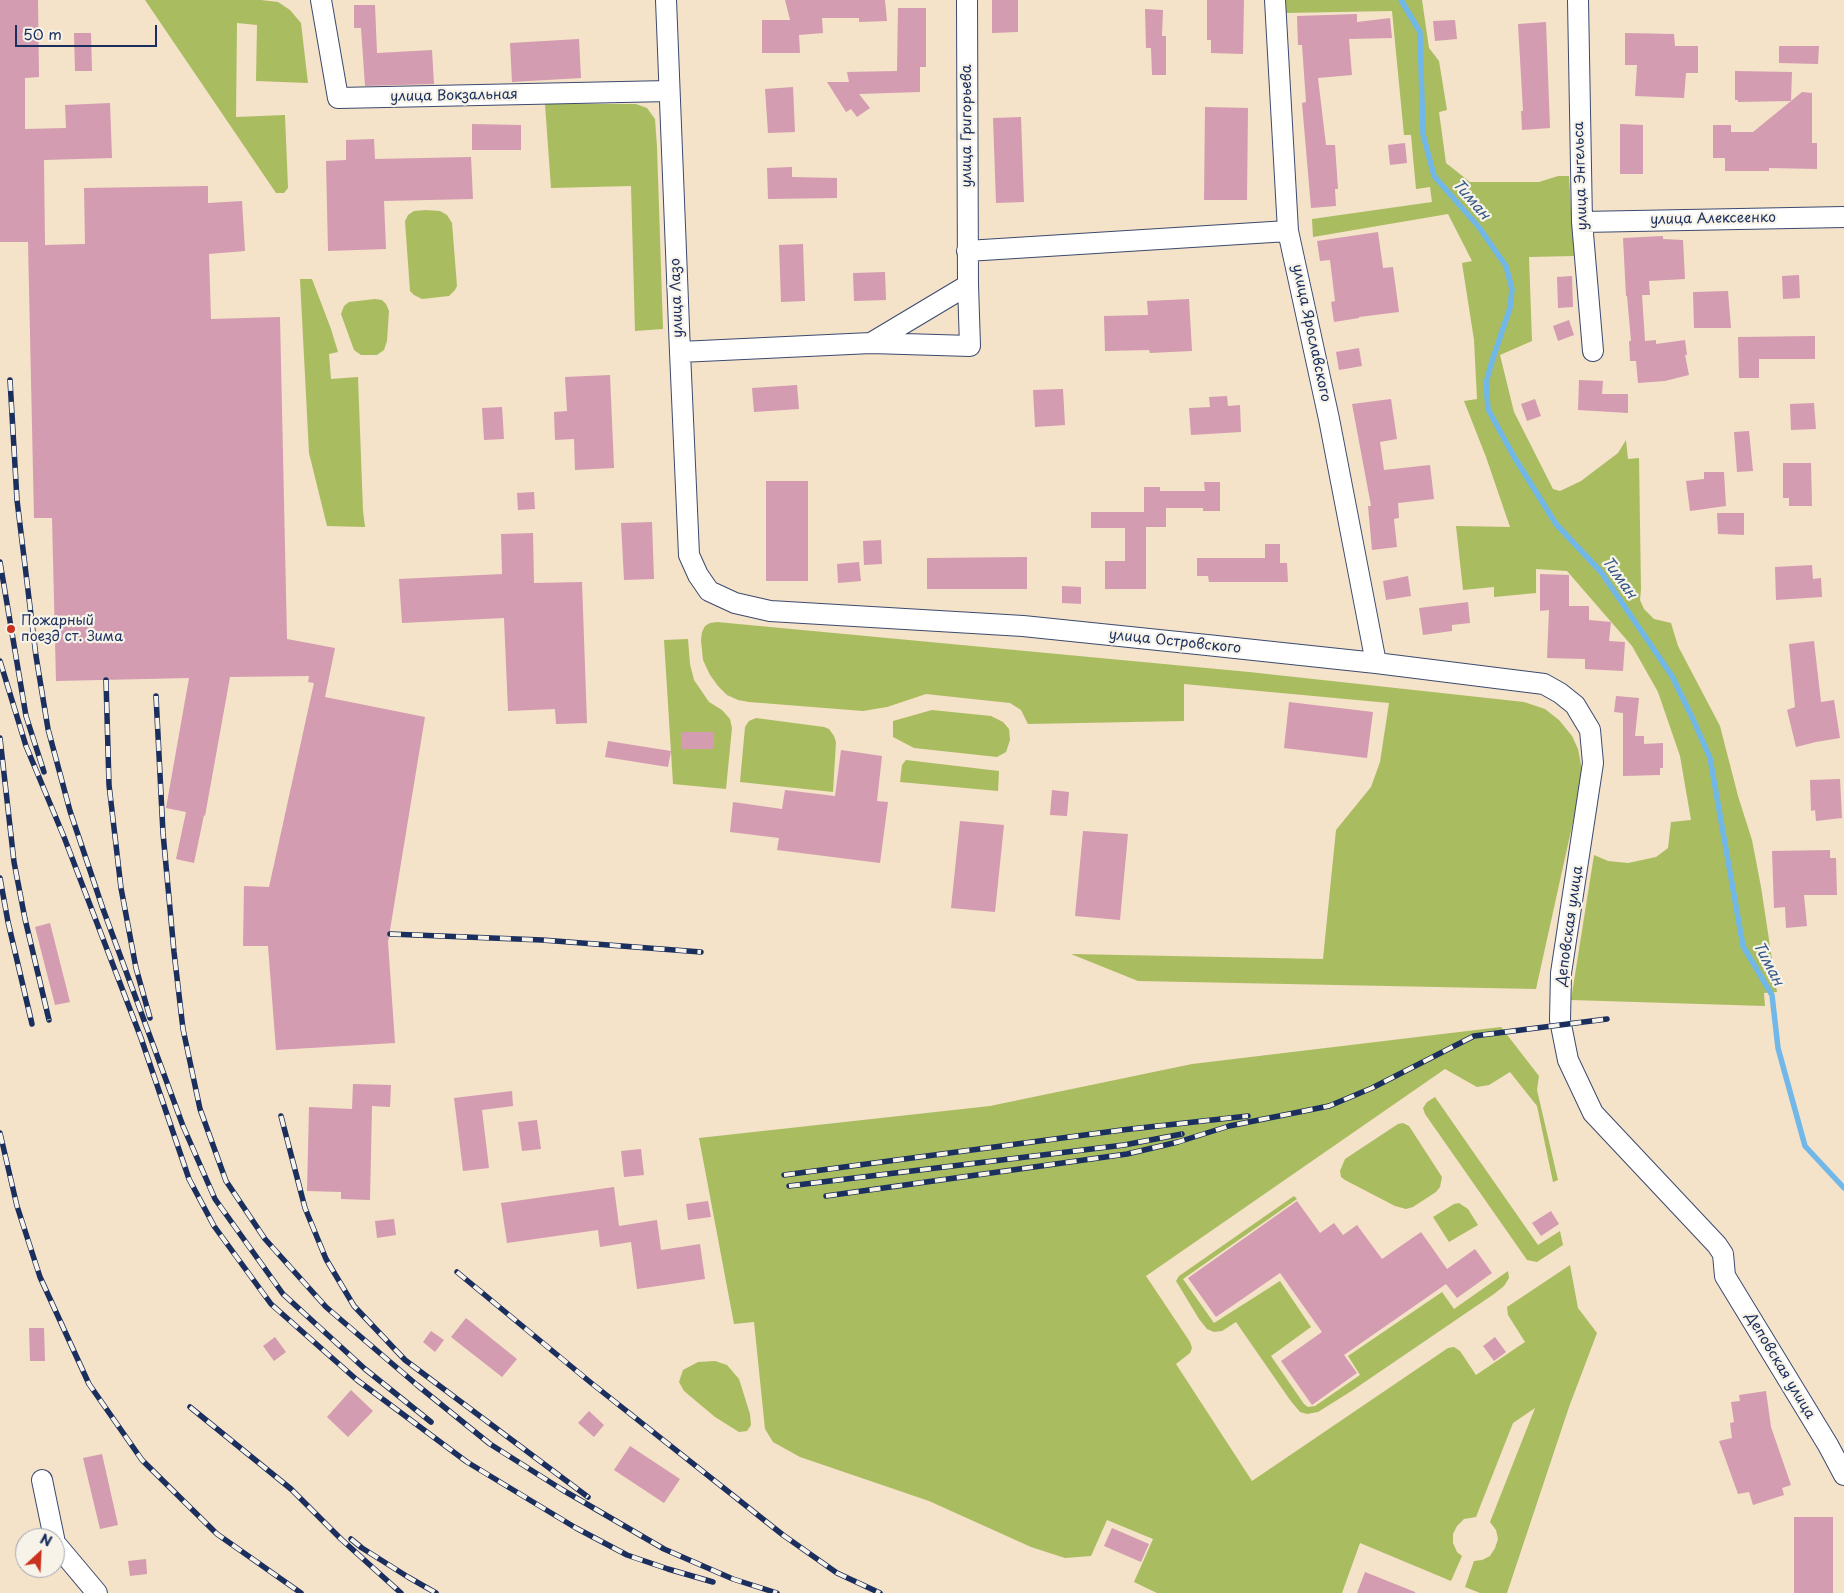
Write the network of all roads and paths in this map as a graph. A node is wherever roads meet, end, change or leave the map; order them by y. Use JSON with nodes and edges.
{"nodes":[{"id":1,"x":321,"y":0,"type":"edge"},
{"id":2,"x":666,"y":0,"type":"edge"},
{"id":3,"x":966,"y":0,"type":"edge"},
{"id":4,"x":1275,"y":0,"type":"edge"},
{"id":5,"x":1578,"y":0,"type":"edge"},
{"id":6,"x":670,"y":91,"type":"junction"},
{"id":7,"x":1844,"y":217,"type":"edge"},
{"id":8,"x":1582,"y":222,"type":"junction"},
{"id":9,"x":1288,"y":231,"type":"junction"},
{"id":10,"x":967,"y":251,"type":"junction"},
{"id":11,"x":968,"y":286,"type":"junction"},
{"id":12,"x":871,"y":343,"type":"junction"},
{"id":13,"x":1593,"y":351,"type":"dead end"},
{"id":14,"x":680,"y":352,"type":"junction"},
{"id":15,"x":709,"y":591,"type":"joint"},
{"id":16,"x":1376,"y":663,"type":"junction"},
{"id":17,"x":1593,"y":763,"type":"joint"},
{"id":18,"x":1844,"y":1476,"type":"edge"},
{"id":19,"x":42,"y":1480,"type":"dead end"},
{"id":20,"x":52,"y":1528,"type":"edge"},
{"id":21,"x":65,"y":1555,"type":"edge"},
{"id":22,"x":97,"y":1593,"type":"edge"}],
"edges":[{"from":1,"to":6,"type":"street","name":"улица Вокзальная"},
{"from":2,"to":6,"type":"street","name":"улица Лазо"},
{"from":3,"to":10,"type":"street","name":"улица Григорьева"},
{"from":4,"to":9,"type":"street","name":"улица Ярославского"},
{"from":5,"to":8,"type":"street","name":"улица Энгельса"},
{"from":6,"to":14,"type":"street","name":"улица Лазо"},
{"from":7,"to":8,"type":"street","name":"улица Алексеенко"},
{"from":8,"to":13,"type":"street","name":"улица Энгельса"},
{"from":9,"to":10,"type":"street"},
{"from":9,"to":16,"type":"street","name":"улица Ярославского"},
{"from":10,"to":11,"type":"street","name":"улица Григорьева"},
{"from":11,"to":12,"type":"street"},
{"from":11,"to":12,"type":"street","name":"улица Григорьева"},
{"from":12,"to":14,"type":"street"},
{"from":14,"to":15,"type":"street","name":"улица Лазо"},
{"from":15,"to":16,"type":"street","name":"улица Островского"},
{"from":16,"to":17,"type":"street","name":"улица Островского"},
{"from":17,"to":18,"type":"street","name":"Деповская улица"},
{"from":19,"to":20,"type":"street"},
{"from":21,"to":22,"type":"street"}]}
